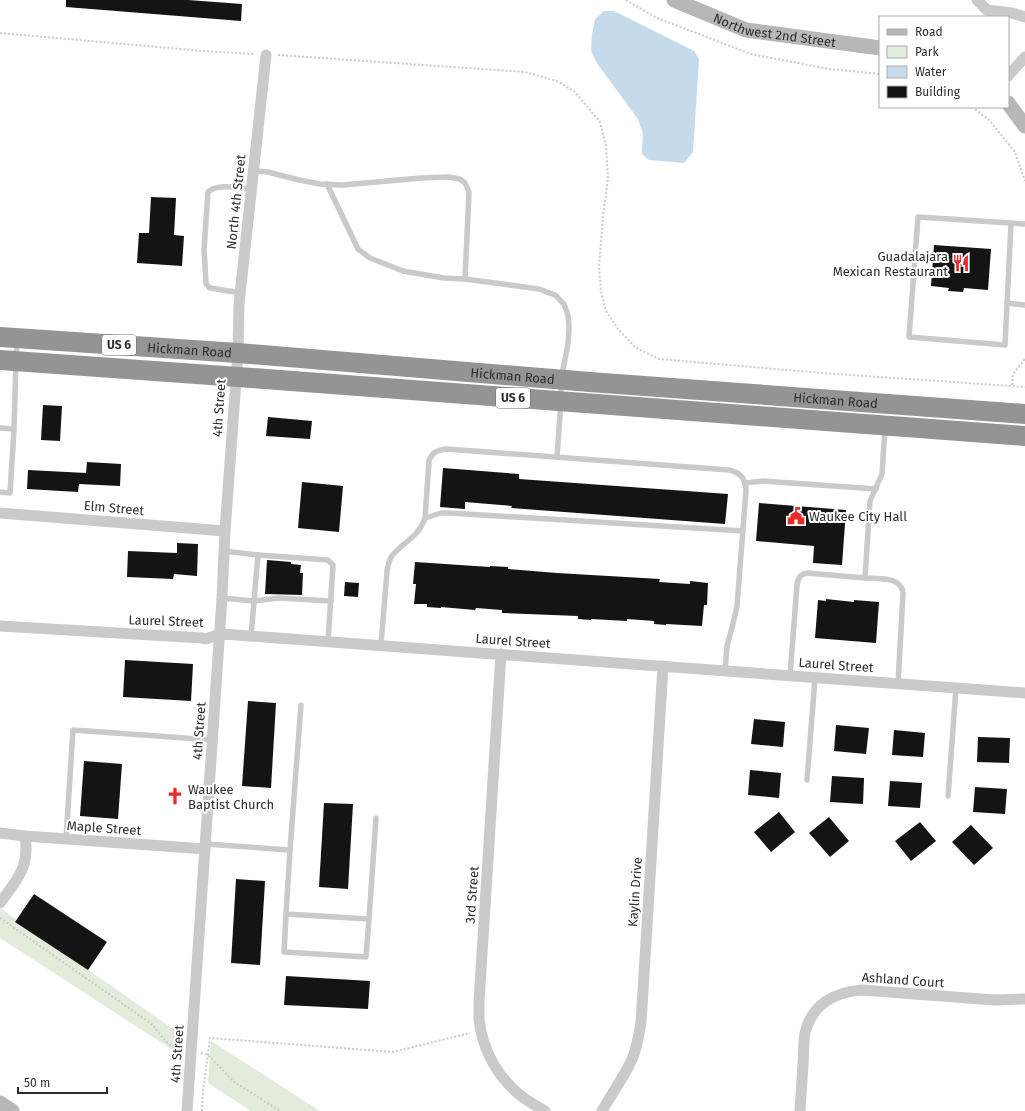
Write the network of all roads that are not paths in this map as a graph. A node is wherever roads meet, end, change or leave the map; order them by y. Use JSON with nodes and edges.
{"nodes":[{"id":1,"x":674,"y":0,"type":"edge"},
{"id":2,"x":977,"y":0,"type":"edge"},
{"id":3,"x":1025,"y":17,"type":"edge"},
{"id":4,"x":879,"y":48,"type":"edge"},
{"id":5,"x":266,"y":55,"type":"road end"},
{"id":6,"x":1025,"y":57,"type":"edge"},
{"id":7,"x":1009,"y":75,"type":"edge"},
{"id":8,"x":1009,"y":104,"type":"edge"},
{"id":9,"x":1025,"y":126,"type":"edge"},
{"id":10,"x":254,"y":171,"type":"junction"},
{"id":11,"x":327,"y":184,"type":"junction"},
{"id":12,"x":252,"y":189,"type":"junction"},
{"id":13,"x":1011,"y":224,"type":"junction"},
{"id":14,"x":1025,"y":224,"type":"edge"},
{"id":15,"x":465,"y":279,"type":"junction"},
{"id":16,"x":241,"y":293,"type":"junction"},
{"id":17,"x":1007,"y":304,"type":"junction"},
{"id":18,"x":1025,"y":305,"type":"edge"},
{"id":19,"x":9,"y":338,"type":"edge"},
{"id":20,"x":238,"y":353,"type":"junction"},
{"id":21,"x":8,"y":360,"type":"edge"},
{"id":22,"x":235,"y":377,"type":"junction"},
{"id":23,"x":561,"y":380,"type":"junction"},
{"id":24,"x":561,"y":401,"type":"junction"},
{"id":25,"x":1025,"y":414,"type":"edge"},
{"id":26,"x":885,"y":426,"type":"junction"},
{"id":27,"x":0,"y":428,"type":"edge"},
{"id":28,"x":14,"y":429,"type":"junction"},
{"id":29,"x":1025,"y":436,"type":"edge"},
{"id":30,"x":557,"y":457,"type":"junction"},
{"id":31,"x":745,"y":484,"type":"junction"},
{"id":32,"x":876,"y":489,"type":"junction"},
{"id":33,"x":0,"y":492,"type":"edge"},
{"id":34,"x":0,"y":513,"type":"edge"},
{"id":35,"x":425,"y":518,"type":"junction"},
{"id":36,"x":225,"y":531,"type":"junction"},
{"id":37,"x":743,"y":531,"type":"junction"},
{"id":38,"x":224,"y":551,"type":"junction"},
{"id":39,"x":258,"y":555,"type":"junction"},
{"id":40,"x":865,"y":578,"type":"junction"},
{"id":41,"x":222,"y":598,"type":"junction"},
{"id":42,"x":254,"y":601,"type":"junction"},
{"id":43,"x":331,"y":601,"type":"junction"},
{"id":44,"x":0,"y":626,"type":"edge"},
{"id":45,"x":220,"y":634,"type":"junction"},
{"id":46,"x":251,"y":636,"type":"junction"},
{"id":47,"x":328,"y":641,"type":"junction"},
{"id":48,"x":381,"y":645,"type":"junction"},
{"id":49,"x":501,"y":654,"type":"junction"},
{"id":50,"x":663,"y":666,"type":"junction"},
{"id":51,"x":725,"y":671,"type":"junction"},
{"id":52,"x":790,"y":676,"type":"junction"},
{"id":53,"x":815,"y":678,"type":"junction"},
{"id":54,"x":898,"y":684,"type":"junction"},
{"id":55,"x":956,"y":688,"type":"junction"},
{"id":56,"x":1025,"y":693,"type":"edge"},
{"id":57,"x":301,"y":705,"type":"dead end"},
{"id":58,"x":213,"y":740,"type":"junction"},
{"id":59,"x":807,"y":780,"type":"dead end"},
{"id":60,"x":948,"y":796,"type":"dead end"},
{"id":61,"x":376,"y":818,"type":"dead end"},
{"id":62,"x":0,"y":833,"type":"edge"},
{"id":63,"x":25,"y":836,"type":"junction"},
{"id":64,"x":66,"y":839,"type":"junction"},
{"id":65,"x":205,"y":846,"type":"junction"},
{"id":66,"x":290,"y":850,"type":"junction"},
{"id":67,"x":0,"y":903,"type":"edge"},
{"id":68,"x":286,"y":914,"type":"junction"},
{"id":69,"x":369,"y":919,"type":"junction"},
{"id":70,"x":1025,"y":999,"type":"edge"},
{"id":71,"x":0,"y":1103,"type":"edge"},
{"id":72,"x":12,"y":1111,"type":"edge"},
{"id":73,"x":187,"y":1111,"type":"edge"},
{"id":74,"x":545,"y":1111,"type":"edge"},
{"id":75,"x":602,"y":1111,"type":"edge"},
{"id":76,"x":800,"y":1111,"type":"edge"}],
"edges":[{"from":1,"to":4,"type":"street","name":"Northwest 2nd Street"},
{"from":2,"to":3,"type":"street"},
{"from":5,"to":10,"type":"street","name":"North 4th Street"},
{"from":6,"to":7,"type":"street"},
{"from":8,"to":9,"type":"street"},
{"from":10,"to":11,"type":"lane"},
{"from":10,"to":12,"type":"street","name":"North 4th Street"},
{"from":11,"to":15,"type":"lane"},
{"from":11,"to":15,"type":"lane"},
{"from":12,"to":16,"type":"street","name":"North 4th Street"},
{"from":12,"to":16,"type":"lane"},
{"from":13,"to":14,"type":"lane"},
{"from":13,"to":17,"type":"lane"},
{"from":13,"to":17,"type":"lane"},
{"from":15,"to":23,"type":"lane"},
{"from":16,"to":20,"type":"street","name":"North 4th Street"},
{"from":17,"to":18,"type":"lane"},
{"from":19,"to":20,"type":"highway","name":"Hickman Road","number":"US 6"},
{"from":19,"to":21,"type":"lane"},
{"from":20,"to":22,"type":"street","name":"4th Street"},
{"from":20,"to":23,"type":"highway","name":"Hickman Road","number":"US 6"},
{"from":21,"to":22,"type":"highway","name":"Hickman Road","number":"US 6"},
{"from":21,"to":28,"type":"lane"},
{"from":22,"to":24,"type":"highway","name":"Hickman Road","number":"US 6"},
{"from":22,"to":36,"type":"street","name":"4th Street"},
{"from":23,"to":24,"type":"lane"},
{"from":23,"to":25,"type":"highway","name":"Hickman Road","number":"US 6"},
{"from":24,"to":26,"type":"highway","name":"Hickman Road","number":"US 6"},
{"from":24,"to":30,"type":"lane"},
{"from":26,"to":29,"type":"highway","name":"Hickman Road","number":"US 6"},
{"from":26,"to":32,"type":"lane"},
{"from":27,"to":28,"type":"lane"},
{"from":28,"to":33,"type":"lane"},
{"from":30,"to":31,"type":"lane"},
{"from":30,"to":35,"type":"lane"},
{"from":31,"to":32,"type":"lane"},
{"from":31,"to":37,"type":"lane"},
{"from":32,"to":40,"type":"lane"},
{"from":34,"to":36,"type":"street","name":"Elm Street"},
{"from":35,"to":37,"type":"lane"},
{"from":35,"to":48,"type":"lane"},
{"from":36,"to":38,"type":"street","name":"4th Street"},
{"from":37,"to":51,"type":"lane"},
{"from":38,"to":39,"type":"lane"},
{"from":38,"to":41,"type":"street","name":"4th Street"},
{"from":39,"to":42,"type":"lane"},
{"from":39,"to":43,"type":"lane"},
{"from":40,"to":52,"type":"lane"},
{"from":40,"to":54,"type":"lane"},
{"from":41,"to":42,"type":"lane"},
{"from":41,"to":45,"type":"street","name":"4th Street"},
{"from":42,"to":43,"type":"lane"},
{"from":42,"to":46,"type":"lane"},
{"from":43,"to":47,"type":"lane"},
{"from":44,"to":45,"type":"street","name":"Laurel Street"},
{"from":45,"to":46,"type":"street","name":"Laurel Street"},
{"from":45,"to":58,"type":"street","name":"4th Street"},
{"from":46,"to":47,"type":"street","name":"Laurel Street"},
{"from":47,"to":48,"type":"street","name":"Laurel Street"},
{"from":48,"to":49,"type":"street","name":"Laurel Street"},
{"from":49,"to":50,"type":"street","name":"Laurel Street"},
{"from":49,"to":74,"type":"street","name":"3rd Street"},
{"from":50,"to":51,"type":"street","name":"Laurel Street"},
{"from":50,"to":75,"type":"street","name":"Kaylin Drive"},
{"from":51,"to":52,"type":"street","name":"Laurel Street"},
{"from":52,"to":53,"type":"street","name":"Laurel Street"},
{"from":53,"to":54,"type":"street","name":"Laurel Street"},
{"from":53,"to":59,"type":"lane"},
{"from":54,"to":55,"type":"street","name":"Laurel Street"},
{"from":55,"to":56,"type":"street","name":"Laurel Street"},
{"from":55,"to":60,"type":"lane"},
{"from":57,"to":66,"type":"lane"},
{"from":58,"to":64,"type":"lane"},
{"from":58,"to":65,"type":"street","name":"4th Street"},
{"from":61,"to":69,"type":"lane"},
{"from":62,"to":63,"type":"street","name":"Maple Street"},
{"from":63,"to":64,"type":"street","name":"Maple Street"},
{"from":63,"to":67,"type":"street"},
{"from":64,"to":65,"type":"street","name":"Maple Street"},
{"from":65,"to":66,"type":"lane"},
{"from":65,"to":73,"type":"street","name":"4th Street"},
{"from":66,"to":68,"type":"lane"},
{"from":68,"to":69,"type":"lane"},
{"from":68,"to":69,"type":"lane"},
{"from":70,"to":76,"type":"street","name":"Ashland Court"},
{"from":71,"to":72,"type":"street"}]}
